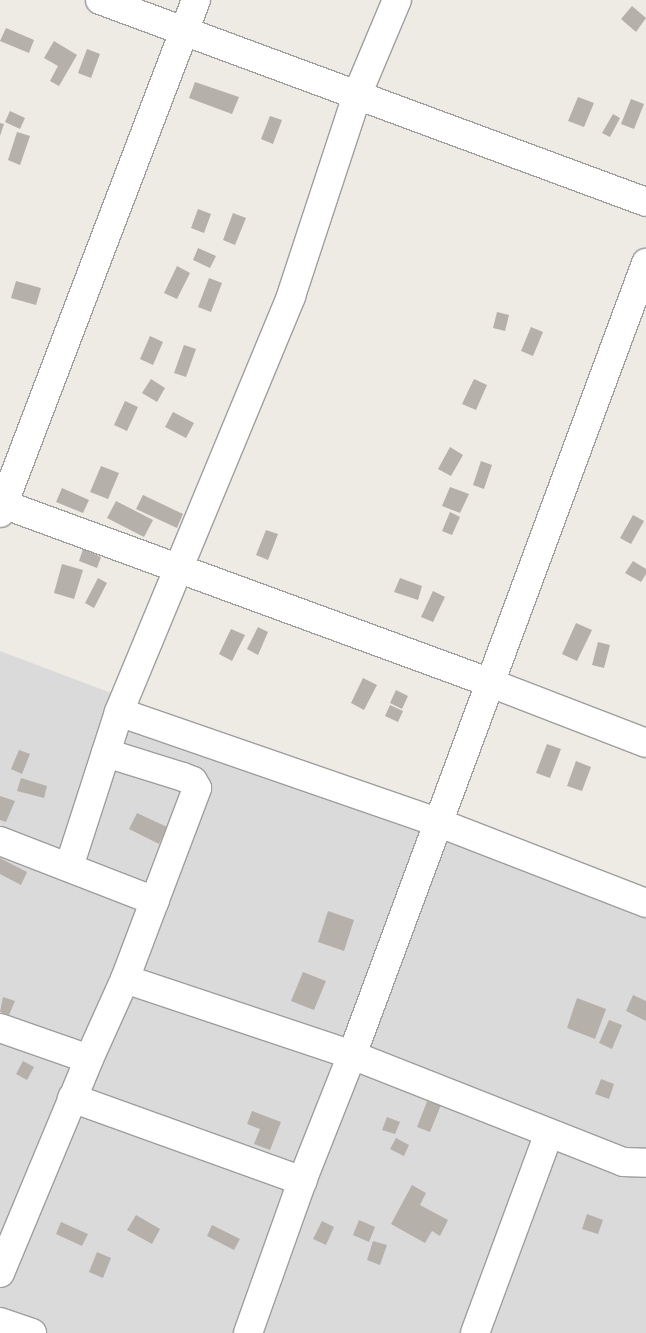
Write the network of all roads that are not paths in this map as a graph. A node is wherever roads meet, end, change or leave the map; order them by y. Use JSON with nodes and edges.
{"nodes":[{"id":1,"x":100,"y":0,"type":"edge"},
{"id":2,"x":196,"y":0,"type":"edge"},
{"id":3,"x":397,"y":0,"type":"edge"},
{"id":4,"x":184,"y":31,"type":"junction"},
{"id":5,"x":357,"y":95,"type":"junction"},
{"id":6,"x":646,"y":202,"type":"edge"},
{"id":7,"x":646,"y":263,"type":"edge"},
{"id":8,"x":1,"y":507,"type":"edge"},
{"id":9,"x":178,"y":568,"type":"junction"},
{"id":10,"x":488,"y":682,"type":"junction"},
{"id":11,"x":119,"y":712,"type":"junction"},
{"id":12,"x":646,"y":743,"type":"edge"},
{"id":13,"x":106,"y":753,"type":"junction"},
{"id":14,"x":437,"y":822,"type":"junction"},
{"id":15,"x":0,"y":841,"type":"edge"},
{"id":16,"x":69,"y":867,"type":"junction"},
{"id":17,"x":156,"y":901,"type":"junction"},
{"id":18,"x":646,"y":903,"type":"edge"},
{"id":19,"x":125,"y":979,"type":"junction"},
{"id":20,"x":0,"y":1028,"type":"edge"},
{"id":21,"x":352,"y":1055,"type":"junction"},
{"id":22,"x":88,"y":1059,"type":"junction"},
{"id":23,"x":72,"y":1098,"type":"junction"},
{"id":24,"x":549,"y":1133,"type":"junction"},
{"id":25,"x":646,"y":1163,"type":"edge"},
{"id":26,"x":302,"y":1181,"type":"junction"},
{"id":27,"x":0,"y":1273,"type":"edge"},
{"id":28,"x":0,"y":1322,"type":"edge"},
{"id":29,"x":32,"y":1333,"type":"edge"},
{"id":30,"x":248,"y":1333,"type":"edge"},
{"id":31,"x":475,"y":1333,"type":"edge"}],
"edges":[{"from":1,"to":4,"type":"street"},
{"from":2,"to":4,"type":"street"},
{"from":3,"to":5,"type":"street"},
{"from":4,"to":5,"type":"street"},
{"from":4,"to":8,"type":"street"},
{"from":5,"to":6,"type":"street"},
{"from":5,"to":9,"type":"street"},
{"from":7,"to":10,"type":"street"},
{"from":8,"to":9,"type":"street"},
{"from":9,"to":10,"type":"street"},
{"from":9,"to":11,"type":"street"},
{"from":10,"to":12,"type":"street"},
{"from":10,"to":14,"type":"street"},
{"from":11,"to":13,"type":"street"},
{"from":11,"to":14,"type":"street"},
{"from":13,"to":16,"type":"street"},
{"from":13,"to":17,"type":"street"},
{"from":14,"to":18,"type":"street"},
{"from":14,"to":21,"type":"street"},
{"from":15,"to":16,"type":"street"},
{"from":16,"to":17,"type":"street"},
{"from":17,"to":19,"type":"street"},
{"from":19,"to":21,"type":"street"},
{"from":19,"to":22,"type":"street"},
{"from":20,"to":22,"type":"street"},
{"from":21,"to":24,"type":"street"},
{"from":21,"to":26,"type":"street"},
{"from":22,"to":23,"type":"street"},
{"from":23,"to":26,"type":"street"},
{"from":23,"to":27,"type":"street"},
{"from":24,"to":25,"type":"street"},
{"from":24,"to":31,"type":"street"},
{"from":26,"to":30,"type":"street"},
{"from":28,"to":29,"type":"street"}]}
